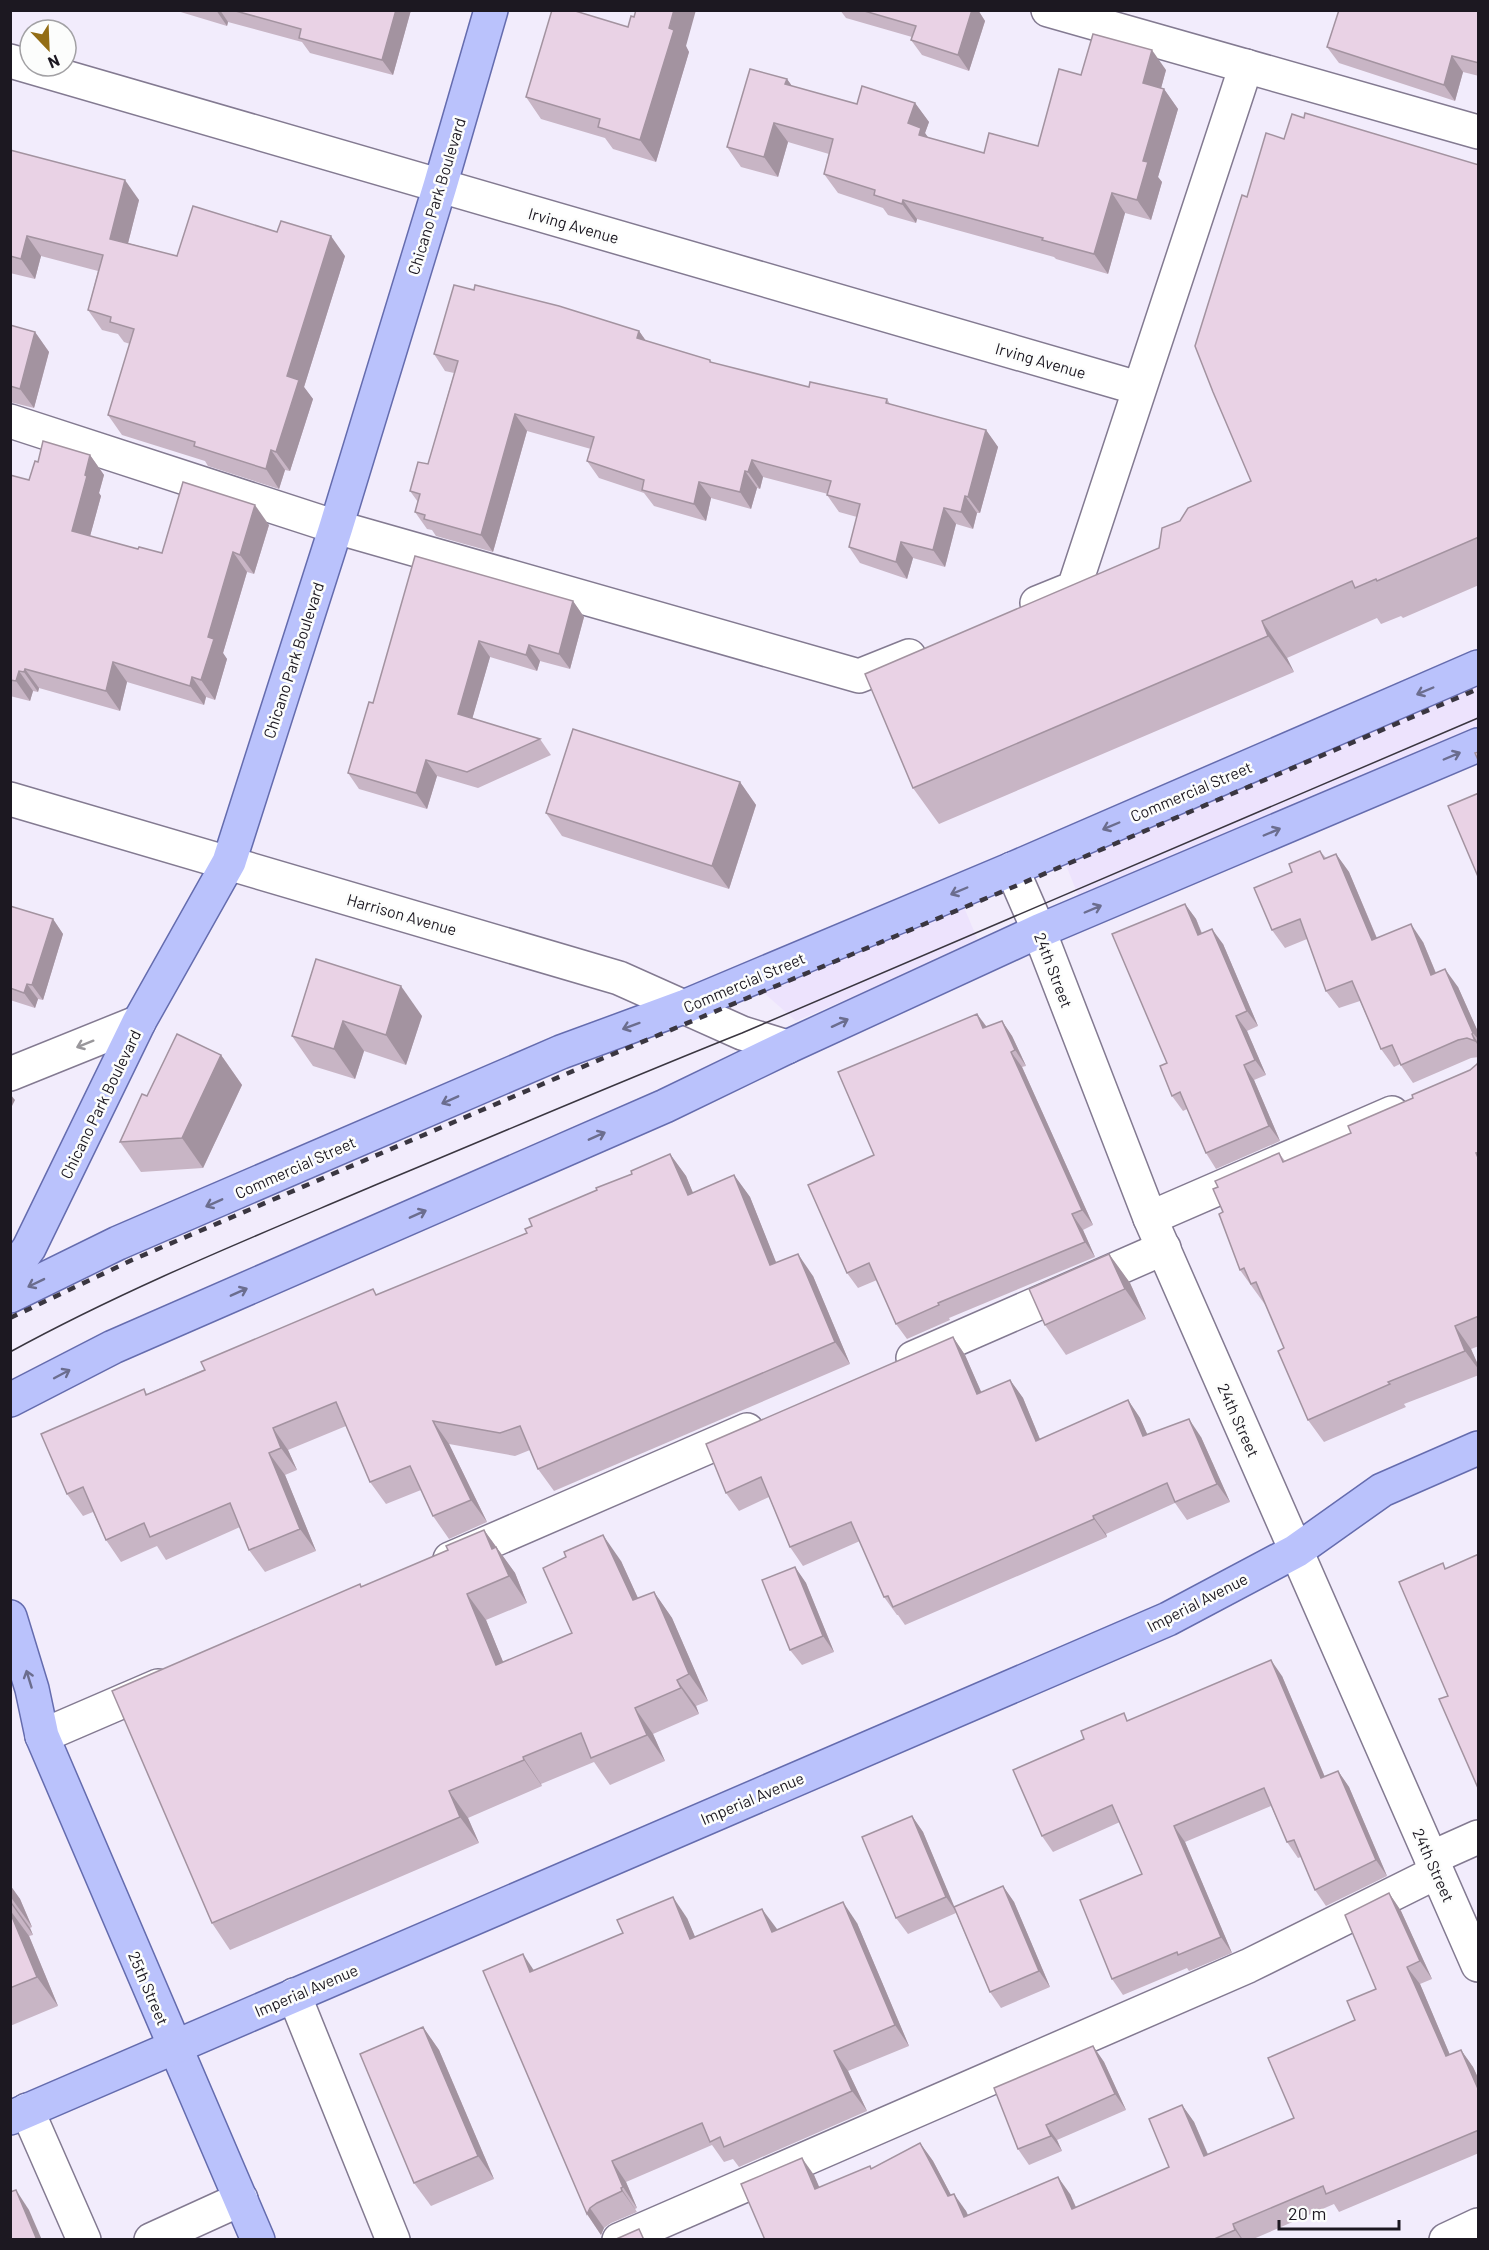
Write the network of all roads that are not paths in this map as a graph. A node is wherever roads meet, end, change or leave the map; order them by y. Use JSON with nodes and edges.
{"nodes":[{"id":1,"x":491,"y":10,"type":"edge"},
{"id":2,"x":1048,"y":10,"type":"edge"},
{"id":3,"x":10,"y":62,"type":"edge"},
{"id":4,"x":1246,"y":66,"type":"junction"},
{"id":5,"x":1479,"y":132,"type":"edge"},
{"id":6,"x":440,"y":186,"type":"junction"},
{"id":7,"x":1138,"y":388,"type":"junction"},
{"id":8,"x":10,"y":421,"type":"edge"},
{"id":9,"x":336,"y":527,"type":"junction"},
{"id":10,"x":1010,"y":614,"type":"edge"},
{"id":11,"x":934,"y":645,"type":"edge"},
{"id":12,"x":1479,"y":667,"type":"edge"},
{"id":13,"x":1479,"y":745,"type":"edge"},
{"id":14,"x":10,"y":799,"type":"edge"},
{"id":15,"x":229,"y":862,"type":"junction"},
{"id":16,"x":1012,"y":868,"type":"junction"},
{"id":17,"x":1039,"y":931,"type":"junction"},
{"id":18,"x":686,"y":1006,"type":"junction"},
{"id":19,"x":140,"y":1022,"type":"junction"},
{"id":20,"x":787,"y":1047,"type":"junction"},
{"id":21,"x":10,"y":1074,"type":"edge"},
{"id":22,"x":1424,"y":1099,"type":"edge"},
{"id":23,"x":1150,"y":1218,"type":"junction"},
{"id":24,"x":1164,"y":1248,"type":"junction"},
{"id":25,"x":10,"y":1274,"type":"edge"},
{"id":26,"x":10,"y":1296,"type":"edge"},
{"id":27,"x":885,"y":1370,"type":"edge"},
{"id":28,"x":10,"y":1400,"type":"edge"},
{"id":29,"x":775,"y":1418,"type":"edge"},
{"id":30,"x":1479,"y":1448,"type":"edge"},
{"id":31,"x":1296,"y":1551,"type":"junction"},
{"id":32,"x":423,"y":1570,"type":"edge"},
{"id":33,"x":10,"y":1617,"type":"edge"},
{"id":34,"x":182,"y":1675,"type":"edge"},
{"id":35,"x":10,"y":1697,"type":"edge"},
{"id":36,"x":42,"y":1736,"type":"junction"},
{"id":37,"x":1479,"y":1837,"type":"edge"},
{"id":38,"x":1434,"y":1865,"type":"junction"},
{"id":39,"x":1479,"y":1965,"type":"edge"},
{"id":40,"x":294,"y":1995,"type":"junction"},
{"id":41,"x":174,"y":2047,"type":"junction"},
{"id":42,"x":19,"y":2114,"type":"edge"},
{"id":43,"x":241,"y":2199,"type":"junction"},
{"id":44,"x":1479,"y":2225,"type":"edge"},
{"id":45,"x":84,"y":2240,"type":"edge"},
{"id":46,"x":151,"y":2240,"type":"edge"},
{"id":47,"x":258,"y":2240,"type":"edge"},
{"id":48,"x":393,"y":2240,"type":"edge"},
{"id":49,"x":619,"y":2240,"type":"edge"},
{"id":50,"x":1446,"y":2240,"type":"edge"}],
"edges":[{"from":1,"to":6,"type":"main road","name":"Chicano Park Boulevard"},
{"from":2,"to":4,"type":"street"},
{"from":3,"to":6,"type":"street","name":"Irving Avenue"},
{"from":4,"to":5,"type":"street"},
{"from":4,"to":7,"type":"street"},
{"from":6,"to":7,"type":"street","name":"Irving Avenue"},
{"from":6,"to":9,"type":"main road","name":"Chicano Park Boulevard"},
{"from":7,"to":10,"type":"street"},
{"from":8,"to":9,"type":"street"},
{"from":9,"to":11,"type":"street"},
{"from":9,"to":15,"type":"main road","name":"Chicano Park Boulevard"},
{"from":12,"to":16,"type":"main road","name":"Commercial Street","one_way":true},
{"from":17,"to":13,"type":"main road","one_way":true},
{"from":14,"to":15,"type":"street","name":"Harrison Avenue"},
{"from":15,"to":18,"type":"street","name":"Harrison Avenue"},
{"from":15,"to":19,"type":"main road","name":"Chicano Park Boulevard"},
{"from":16,"to":17,"type":"street","name":"24th Street"},
{"from":16,"to":18,"type":"main road","name":"Commercial Street","one_way":true},
{"from":20,"to":17,"type":"main road","one_way":true},
{"from":17,"to":23,"type":"street","name":"24th Street"},
{"from":18,"to":20,"type":"street","name":"Harrison Avenue"},
{"from":18,"to":26,"type":"main road","name":"Commercial Street","one_way":true},
{"from":19,"to":21,"type":"street","one_way":true},
{"from":19,"to":25,"type":"main road","name":"Chicano Park Boulevard"},
{"from":28,"to":20,"type":"main road","one_way":true},
{"from":22,"to":23,"type":"street"},
{"from":23,"to":24,"type":"street","name":"24th Street"},
{"from":24,"to":27,"type":"street"},
{"from":24,"to":31,"type":"street","name":"24th Street"},
{"from":29,"to":32,"type":"street"},
{"from":30,"to":31,"type":"main road","name":"Imperial Avenue"},
{"from":31,"to":38,"type":"street","name":"24th Street"},
{"from":31,"to":40,"type":"main road","name":"Imperial Avenue"},
{"from":36,"to":33,"type":"main road","name":"25th Street","one_way":true},
{"from":34,"to":36,"type":"street"},
{"from":35,"to":36,"type":"main road","name":"25th Street"},
{"from":36,"to":41,"type":"main road","name":"25th Street"},
{"from":37,"to":38,"type":"street"},
{"from":38,"to":39,"type":"street","name":"24th Street"},
{"from":38,"to":49,"type":"street"},
{"from":40,"to":41,"type":"main road","name":"Imperial Avenue"},
{"from":40,"to":48,"type":"street"},
{"from":41,"to":42,"type":"main road","name":"Imperial Avenue"},
{"from":41,"to":43,"type":"main road","name":"25th Street"},
{"from":42,"to":45,"type":"street"},
{"from":43,"to":46,"type":"street"},
{"from":43,"to":47,"type":"main road","name":"25th Street"},
{"from":44,"to":50,"type":"street"}]}
